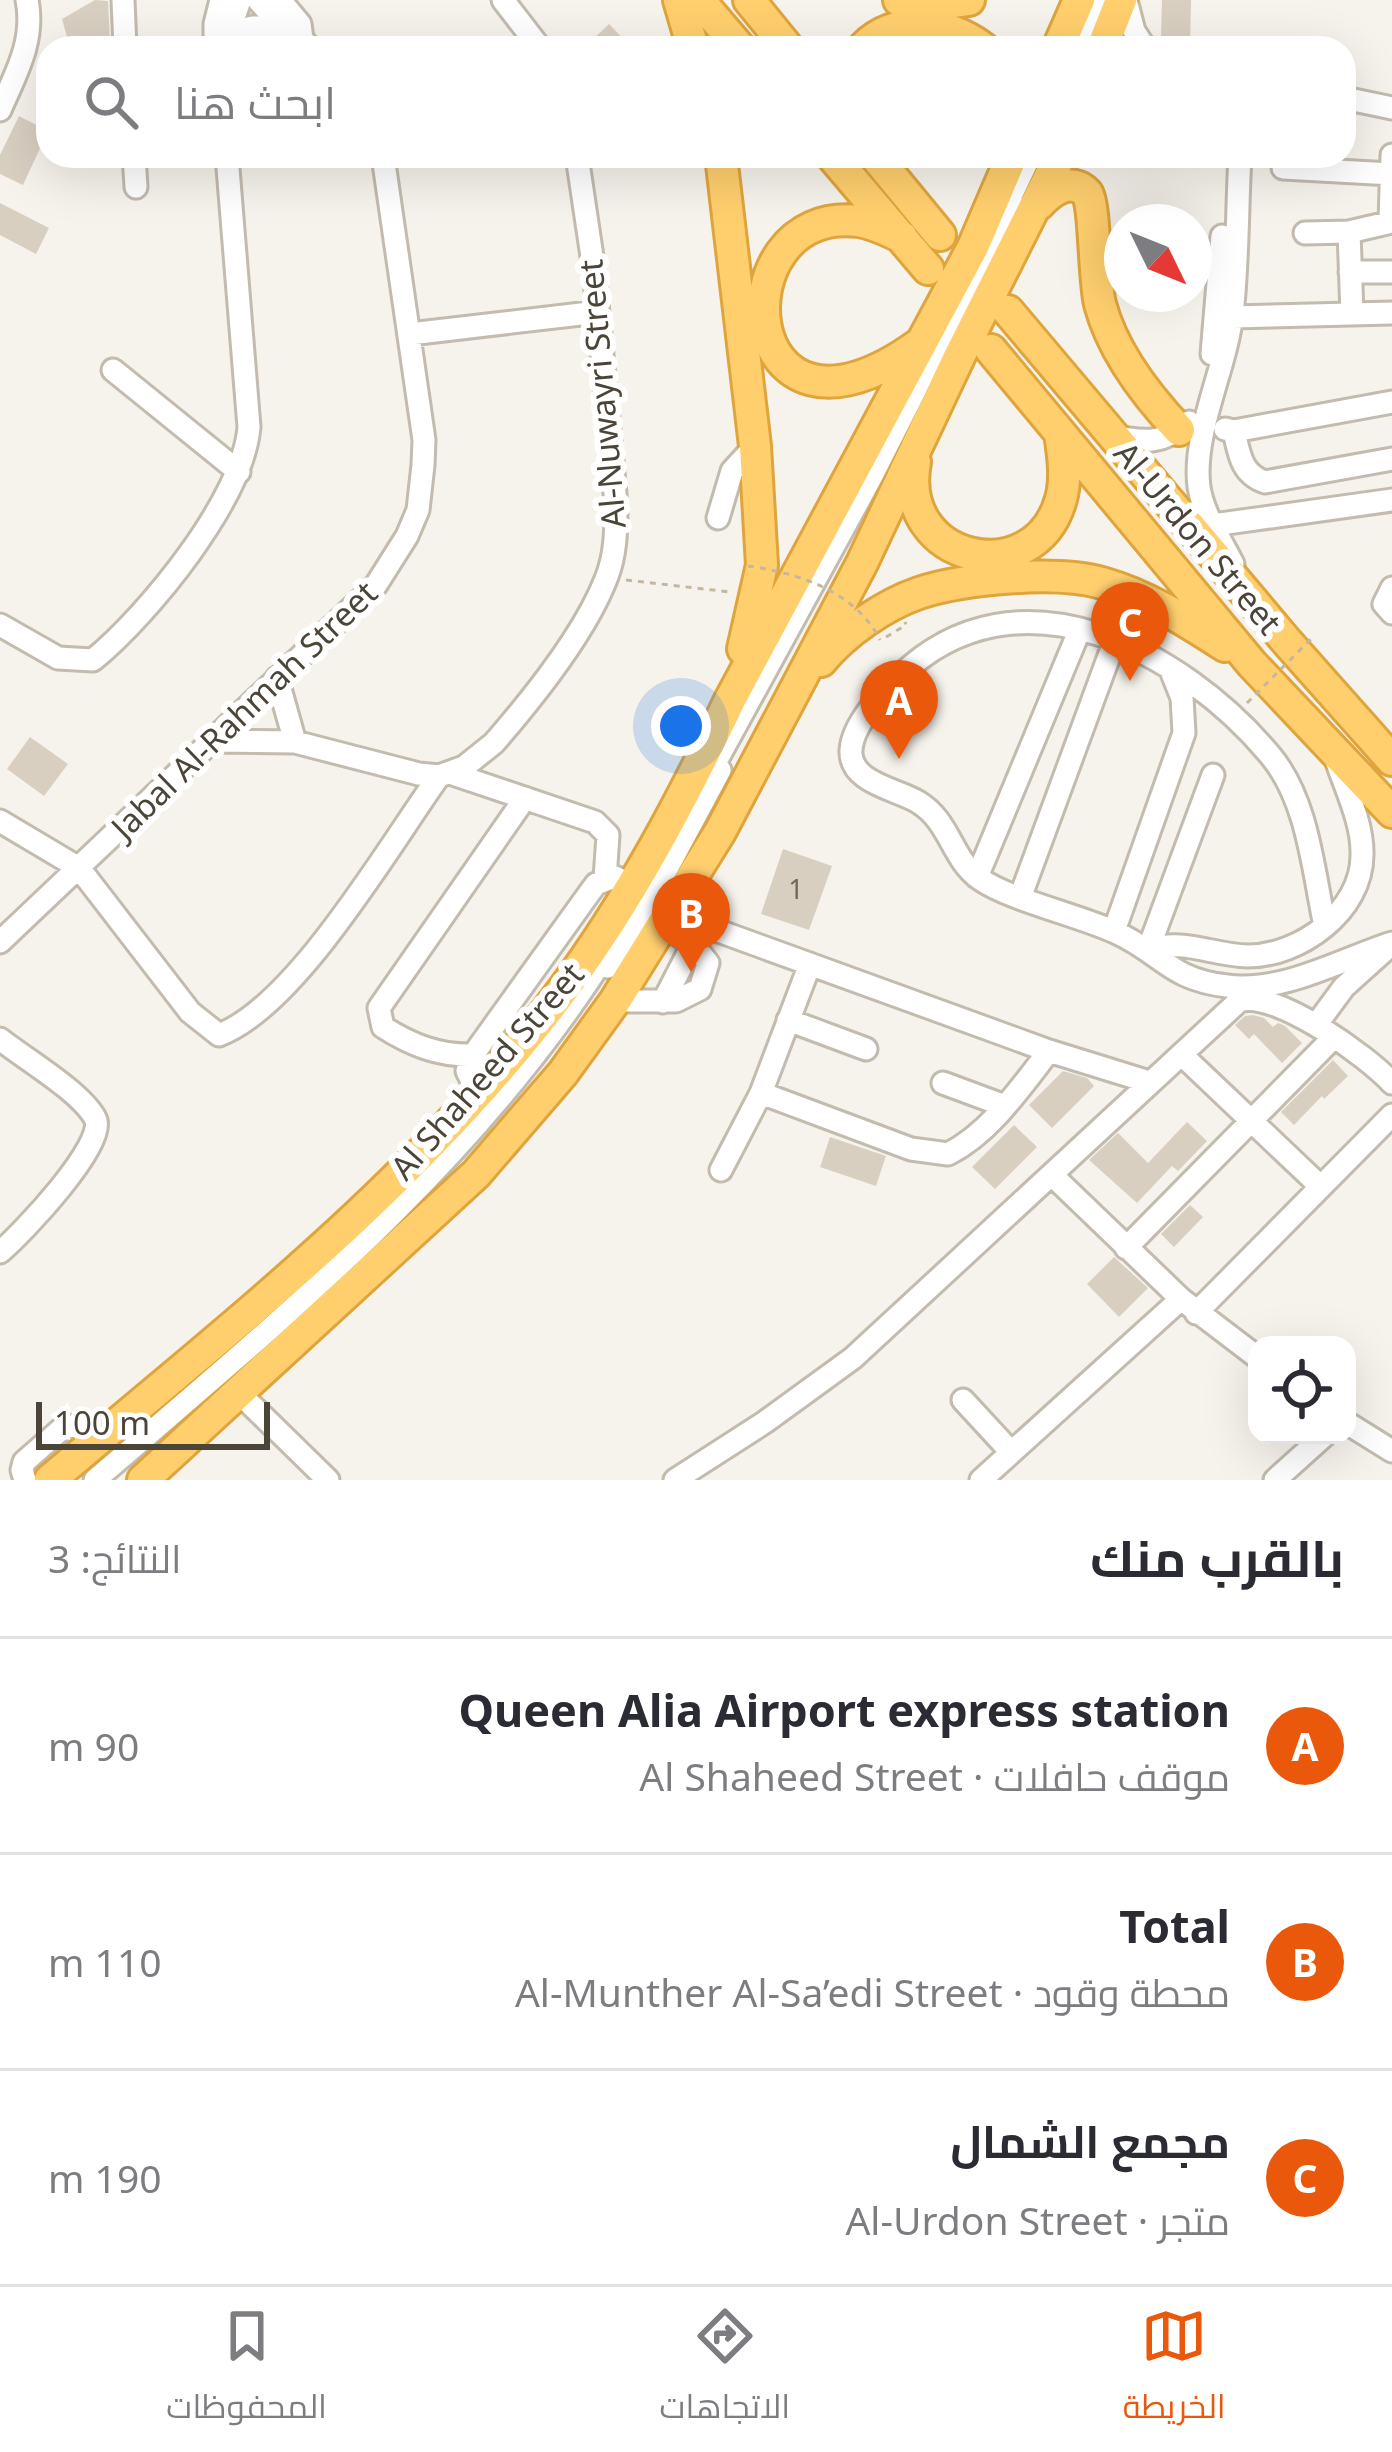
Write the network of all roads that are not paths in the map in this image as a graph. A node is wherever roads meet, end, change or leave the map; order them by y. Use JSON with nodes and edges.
{"nodes":[{"id":1,"x":27,"y":0,"type":"edge"},
{"id":2,"x":123,"y":0,"type":"edge"},
{"id":3,"x":221,"y":0,"type":"edge"},
{"id":4,"x":240,"y":0,"type":"edge"},
{"id":5,"x":258,"y":0,"type":"edge"},
{"id":6,"x":280,"y":0,"type":"edge"},
{"id":7,"x":503,"y":0,"type":"edge"},
{"id":8,"x":679,"y":0,"type":"edge"},
{"id":9,"x":699,"y":0,"type":"edge"},
{"id":10,"x":749,"y":0,"type":"edge"},
{"id":11,"x":899,"y":0,"type":"edge"},
{"id":12,"x":969,"y":0,"type":"edge"},
{"id":13,"x":1079,"y":0,"type":"edge"},
{"id":14,"x":1105,"y":0,"type":"edge"},
{"id":15,"x":1123,"y":0,"type":"edge"},
{"id":16,"x":281,"y":27,"type":"junction"},
{"id":17,"x":124,"y":36,"type":"edge"},
{"id":18,"x":219,"y":36,"type":"edge"},
{"id":19,"x":225,"y":36,"type":"edge"},
{"id":20,"x":239,"y":36,"type":"edge"},
{"id":21,"x":294,"y":36,"type":"edge"},
{"id":22,"x":304,"y":36,"type":"edge"},
{"id":23,"x":531,"y":36,"type":"edge"},
{"id":24,"x":690,"y":36,"type":"edge"},
{"id":25,"x":730,"y":36,"type":"edge"},
{"id":26,"x":778,"y":36,"type":"edge"},
{"id":27,"x":880,"y":36,"type":"edge"},
{"id":28,"x":964,"y":36,"type":"edge"},
{"id":29,"x":1063,"y":36,"type":"edge"},
{"id":30,"x":1086,"y":36,"type":"edge"},
{"id":31,"x":1092,"y":36,"type":"edge"},
{"id":32,"x":1107,"y":36,"type":"edge"},
{"id":33,"x":1137,"y":36,"type":"edge"},
{"id":34,"x":1356,"y":100,"type":"edge"},
{"id":35,"x":1392,"y":108,"type":"edge"},
{"id":36,"x":0,"y":110,"type":"edge"},
{"id":37,"x":1356,"y":167,"type":"edge"},
{"id":38,"x":1391,"y":167,"type":"edge"},
{"id":39,"x":135,"y":168,"type":"edge"},
{"id":40,"x":227,"y":168,"type":"edge"},
{"id":41,"x":385,"y":168,"type":"edge"},
{"id":42,"x":579,"y":168,"type":"edge"},
{"id":43,"x":722,"y":168,"type":"edge"},
{"id":44,"x":842,"y":168,"type":"edge"},
{"id":45,"x":884,"y":168,"type":"edge"},
{"id":46,"x":1015,"y":168,"type":"edge"},
{"id":47,"x":1016,"y":168,"type":"edge"},
{"id":48,"x":1016,"y":168,"type":"edge"},
{"id":49,"x":1054,"y":168,"type":"edge"},
{"id":50,"x":1227,"y":168,"type":"edge"},
{"id":51,"x":1239,"y":168,"type":"edge"},
{"id":52,"x":136,"y":187,"type":"dead end"},
{"id":53,"x":1032,"y":214,"type":"junction"},
{"id":54,"x":1391,"y":222,"type":"edge"},
{"id":55,"x":1349,"y":232,"type":"junction"},
{"id":56,"x":1305,"y":233,"type":"dead end"},
{"id":57,"x":940,"y":235,"type":"dead end"},
{"id":58,"x":902,"y":237,"type":"junction"},
{"id":59,"x":928,"y":269,"type":"dead end"},
{"id":60,"x":1351,"y":272,"type":"junction"},
{"id":61,"x":1392,"y":272,"type":"edge"},
{"id":62,"x":1008,"y":311,"type":"dead end"},
{"id":63,"x":598,"y":312,"type":"junction"},
{"id":64,"x":1392,"y":313,"type":"edge"},
{"id":65,"x":1352,"y":314,"type":"junction"},
{"id":66,"x":1232,"y":317,"type":"junction"},
{"id":67,"x":410,"y":334,"type":"junction"},
{"id":68,"x":923,"y":341,"type":"junction"},
{"id":69,"x":991,"y":350,"type":"dead end"},
{"id":70,"x":113,"y":370,"type":"dead end"},
{"id":71,"x":1392,"y":402,"type":"edge"},
{"id":72,"x":932,"y":414,"type":"junction"},
{"id":73,"x":1234,"y":431,"type":"junction"},
{"id":74,"x":1196,"y":432,"type":"junction"},
{"id":75,"x":1060,"y":433,"type":"junction"},
{"id":76,"x":1112,"y":436,"type":"junction"},
{"id":77,"x":755,"y":446,"type":"junction"},
{"id":78,"x":1392,"y":459,"type":"edge"},
{"id":79,"x":239,"y":472,"type":"junction"},
{"id":80,"x":1392,"y":500,"type":"edge"},
{"id":81,"x":718,"y":518,"type":"dead end"},
{"id":82,"x":1213,"y":525,"type":"junction"},
{"id":83,"x":1392,"y":588,"type":"edge"},
{"id":84,"x":1251,"y":600,"type":"junction"},
{"id":85,"x":1392,"y":613,"type":"edge"},
{"id":86,"x":0,"y":625,"type":"edge"},
{"id":87,"x":1080,"y":629,"type":"junction"},
{"id":88,"x":1115,"y":640,"type":"junction"},
{"id":89,"x":1252,"y":664,"type":"junction"},
{"id":90,"x":1169,"y":667,"type":"junction"},
{"id":91,"x":277,"y":678,"type":"junction"},
{"id":92,"x":730,"y":700,"type":"junction"},
{"id":93,"x":782,"y":714,"type":"junction"},
{"id":94,"x":212,"y":741,"type":"junction"},
{"id":95,"x":295,"y":742,"type":"junction"},
{"id":96,"x":1334,"y":753,"type":"junction"},
{"id":97,"x":1389,"y":755,"type":"edge"},
{"id":98,"x":444,"y":774,"type":"junction"},
{"id":99,"x":1213,"y":775,"type":"dead end"},
{"id":100,"x":525,"y":798,"type":"junction"},
{"id":101,"x":1392,"y":812,"type":"edge"},
{"id":102,"x":0,"y":821,"type":"edge"},
{"id":103,"x":79,"y":868,"type":"junction"},
{"id":104,"x":977,"y":878,"type":"junction"},
{"id":105,"x":619,"y":882,"type":"junction"},
{"id":106,"x":1021,"y":896,"type":"junction"},
{"id":107,"x":665,"y":919,"type":"junction"},
{"id":108,"x":1325,"y":926,"type":"junction"},
{"id":109,"x":1114,"y":931,"type":"junction"},
{"id":110,"x":698,"y":935,"type":"junction"},
{"id":111,"x":0,"y":942,"type":"edge"},
{"id":112,"x":1392,"y":944,"type":"edge"},
{"id":113,"x":1148,"y":950,"type":"junction"},
{"id":114,"x":810,"y":964,"type":"junction"},
{"id":115,"x":614,"y":1001,"type":"junction"},
{"id":116,"x":788,"y":1021,"type":"junction"},
{"id":117,"x":1325,"y":1031,"type":"junction"},
{"id":118,"x":0,"y":1039,"type":"edge"},
{"id":119,"x":866,"y":1049,"type":"dead end"},
{"id":120,"x":1049,"y":1051,"type":"junction"},
{"id":121,"x":473,"y":1054,"type":"junction"},
{"id":122,"x":1182,"y":1055,"type":"junction"},
{"id":123,"x":943,"y":1082,"type":"dead end"},
{"id":124,"x":1149,"y":1082,"type":"junction"},
{"id":125,"x":1392,"y":1083,"type":"edge"},
{"id":126,"x":477,"y":1091,"type":"junction"},
{"id":127,"x":761,"y":1093,"type":"junction"},
{"id":128,"x":1005,"y":1106,"type":"junction"},
{"id":129,"x":1392,"y":1115,"type":"edge"},
{"id":130,"x":1252,"y":1119,"type":"junction"},
{"id":131,"x":721,"y":1170,"type":"dead end"},
{"id":132,"x":1053,"y":1176,"type":"junction"},
{"id":133,"x":1320,"y":1186,"type":"junction"},
{"id":134,"x":1126,"y":1248,"type":"junction"},
{"id":135,"x":0,"y":1252,"type":"edge"},
{"id":136,"x":1188,"y":1306,"type":"junction"},
{"id":137,"x":1248,"y":1351,"type":"edge"},
{"id":138,"x":240,"y":1394,"type":"junction"},
{"id":139,"x":963,"y":1400,"type":"dead end"},
{"id":140,"x":1356,"y":1428,"type":"edge"},
{"id":141,"x":94,"y":1443,"type":"junction"},
{"id":142,"x":1315,"y":1444,"type":"edge"},
{"id":143,"x":1392,"y":1450,"type":"edge"},
{"id":144,"x":1011,"y":1452,"type":"junction"},
{"id":145,"x":25,"y":1480,"type":"edge"},
{"id":146,"x":50,"y":1480,"type":"edge"},
{"id":147,"x":95,"y":1480,"type":"edge"},
{"id":148,"x":107,"y":1480,"type":"edge"},
{"id":149,"x":143,"y":1480,"type":"edge"},
{"id":150,"x":328,"y":1480,"type":"edge"},
{"id":151,"x":675,"y":1480,"type":"edge"},
{"id":152,"x":981,"y":1480,"type":"edge"},
{"id":153,"x":1275,"y":1480,"type":"edge"}],
"edges":[{"from":1,"to":36,"type":"street"},
{"from":2,"to":17,"type":"street"},
{"from":3,"to":18,"type":"street"},
{"from":4,"to":19,"type":"street"},
{"from":5,"to":16,"type":"street"},
{"from":6,"to":22,"type":"street"},
{"from":7,"to":23,"type":"street"},
{"from":8,"to":24,"type":"highway"},
{"from":9,"to":25,"type":"highway"},
{"from":10,"to":26,"type":"highway"},
{"from":11,"to":12,"type":"highway"},
{"from":13,"to":29,"type":"highway"},
{"from":14,"to":30,"type":"street"},
{"from":14,"to":31,"type":"street"},
{"from":15,"to":32,"type":"highway"},
{"from":15,"to":33,"type":"street"},
{"from":16,"to":20,"type":"street"},
{"from":16,"to":21,"type":"street"},
{"from":27,"to":28,"type":"highway"},
{"from":34,"to":35,"type":"street"},
{"from":37,"to":38,"type":"street"},
{"from":38,"to":54,"type":"street"},
{"from":39,"to":52,"type":"street"},
{"from":40,"to":79,"type":"street"},
{"from":41,"to":67,"type":"street","name":"Jabal Al-Rahmah Street"},
{"from":42,"to":63,"type":"street","name":"Al-Nuwayri Street"},
{"from":43,"to":77,"type":"highway"},
{"from":44,"to":58,"type":"highway"},
{"from":45,"to":57,"type":"highway"},
{"from":46,"to":68,"type":"highway","name":"Al Shaheed Street"},
{"from":47,"to":147,"type":"street"},
{"from":48,"to":148,"type":"street"},
{"from":49,"to":53,"type":"highway"},
{"from":50,"to":74,"type":"street"},
{"from":51,"to":66,"type":"street"},
{"from":53,"to":72,"type":"highway"},
{"from":53,"to":74,"type":"highway"},
{"from":54,"to":55,"type":"street"},
{"from":55,"to":56,"type":"street"},
{"from":55,"to":60,"type":"street"},
{"from":58,"to":59,"type":"highway"},
{"from":58,"to":68,"type":"highway"},
{"from":60,"to":61,"type":"street"},
{"from":60,"to":65,"type":"street"},
{"from":62,"to":76,"type":"highway","name":"Al-Urdon Street"},
{"from":63,"to":67,"type":"street"},
{"from":63,"to":98,"type":"street","name":"Al-Nuwayri Street"},
{"from":64,"to":65,"type":"street"},
{"from":65,"to":66,"type":"street"},
{"from":66,"to":74,"type":"street"},
{"from":67,"to":91,"type":"street","name":"Jabal Al-Rahmah Street"},
{"from":68,"to":92,"type":"highway","name":"Al Shaheed Street"},
{"from":69,"to":75,"type":"highway","name":"Al-Urdon Street"},
{"from":70,"to":79,"type":"street"},
{"from":71,"to":73,"type":"street"},
{"from":72,"to":75,"type":"highway"},
{"from":72,"to":93,"type":"highway","name":"Al Shaheed Street"},
{"from":73,"to":74,"type":"street"},
{"from":73,"to":78,"type":"street"},
{"from":74,"to":76,"type":"street"},
{"from":74,"to":82,"type":"street"},
{"from":75,"to":89,"type":"highway","name":"Al-Urdon Street"},
{"from":76,"to":84,"type":"highway","name":"Al-Urdon Street"},
{"from":77,"to":81,"type":"street"},
{"from":77,"to":92,"type":"highway"},
{"from":79,"to":86,"type":"street"},
{"from":80,"to":82,"type":"street"},
{"from":82,"to":84,"type":"street"},
{"from":83,"to":85,"type":"street"},
{"from":84,"to":97,"type":"highway","name":"Al-Urdon Street"},
{"from":87,"to":88,"type":"street"},
{"from":87,"to":104,"type":"street"},
{"from":87,"to":104,"type":"street"},
{"from":88,"to":90,"type":"street"},
{"from":88,"to":106,"type":"street"},
{"from":89,"to":93,"type":"highway"},
{"from":89,"to":96,"type":"highway","name":"Al-Urdon Street"},
{"from":90,"to":108,"type":"street"},
{"from":90,"to":109,"type":"street"},
{"from":91,"to":94,"type":"street","name":"Jabal Al-Rahmah Street"},
{"from":91,"to":95,"type":"street"},
{"from":92,"to":105,"type":"highway","name":"Al Shaheed Street"},
{"from":93,"to":107,"type":"highway","name":"Al Shaheed Street"},
{"from":94,"to":95,"type":"street"},
{"from":94,"to":103,"type":"street","name":"Jabal Al-Rahmah Street"},
{"from":95,"to":98,"type":"street"},
{"from":96,"to":101,"type":"highway","name":"Al-Urdon Street"},
{"from":96,"to":108,"type":"street"},
{"from":98,"to":100,"type":"street"},
{"from":98,"to":103,"type":"street","name":"Al-Nuwayri Street"},
{"from":99,"to":113,"type":"street"},
{"from":100,"to":105,"type":"street"},
{"from":100,"to":121,"type":"street"},
{"from":102,"to":103,"type":"street"},
{"from":103,"to":111,"type":"street","name":"Jabal Al-Rahmah Street"},
{"from":104,"to":106,"type":"street"},
{"from":105,"to":121,"type":"street"},
{"from":105,"to":126,"type":"highway","name":"Al Shaheed Street"},
{"from":106,"to":109,"type":"street"},
{"from":107,"to":110,"type":"street"},
{"from":107,"to":115,"type":"highway","name":"Al Shaheed Street"},
{"from":108,"to":113,"type":"street"},
{"from":109,"to":113,"type":"street"},
{"from":110,"to":114,"type":"street"},
{"from":110,"to":115,"type":"street"},
{"from":112,"to":113,"type":"street"},
{"from":112,"to":117,"type":"street"},
{"from":114,"to":116,"type":"street"},
{"from":114,"to":120,"type":"street"},
{"from":115,"to":138,"type":"highway","name":"Al Shaheed Street"},
{"from":116,"to":119,"type":"street"},
{"from":116,"to":127,"type":"street"},
{"from":117,"to":122,"type":"street"},
{"from":117,"to":125,"type":"street"},
{"from":117,"to":130,"type":"street"},
{"from":118,"to":135,"type":"street"},
{"from":120,"to":124,"type":"street"},
{"from":120,"to":128,"type":"street"},
{"from":121,"to":126,"type":"street"},
{"from":122,"to":124,"type":"street"},
{"from":122,"to":130,"type":"street"},
{"from":123,"to":128,"type":"street"},
{"from":124,"to":132,"type":"street"},
{"from":126,"to":141,"type":"highway","name":"Al Shaheed Street"},
{"from":127,"to":128,"type":"street"},
{"from":127,"to":131,"type":"street"},
{"from":129,"to":133,"type":"street"},
{"from":130,"to":133,"type":"street"},
{"from":130,"to":134,"type":"street"},
{"from":132,"to":134,"type":"street"},
{"from":132,"to":151,"type":"street"},
{"from":133,"to":136,"type":"street"},
{"from":134,"to":136,"type":"street"},
{"from":136,"to":137,"type":"street"},
{"from":136,"to":144,"type":"street"},
{"from":138,"to":149,"type":"highway","name":"Al Shaheed Street"},
{"from":138,"to":150,"type":"street"},
{"from":139,"to":144,"type":"street"},
{"from":140,"to":143,"type":"street"},
{"from":141,"to":145,"type":"street"},
{"from":141,"to":146,"type":"highway","name":"Al Shaheed Street"},
{"from":142,"to":153,"type":"street"},
{"from":144,"to":152,"type":"street"}]}
